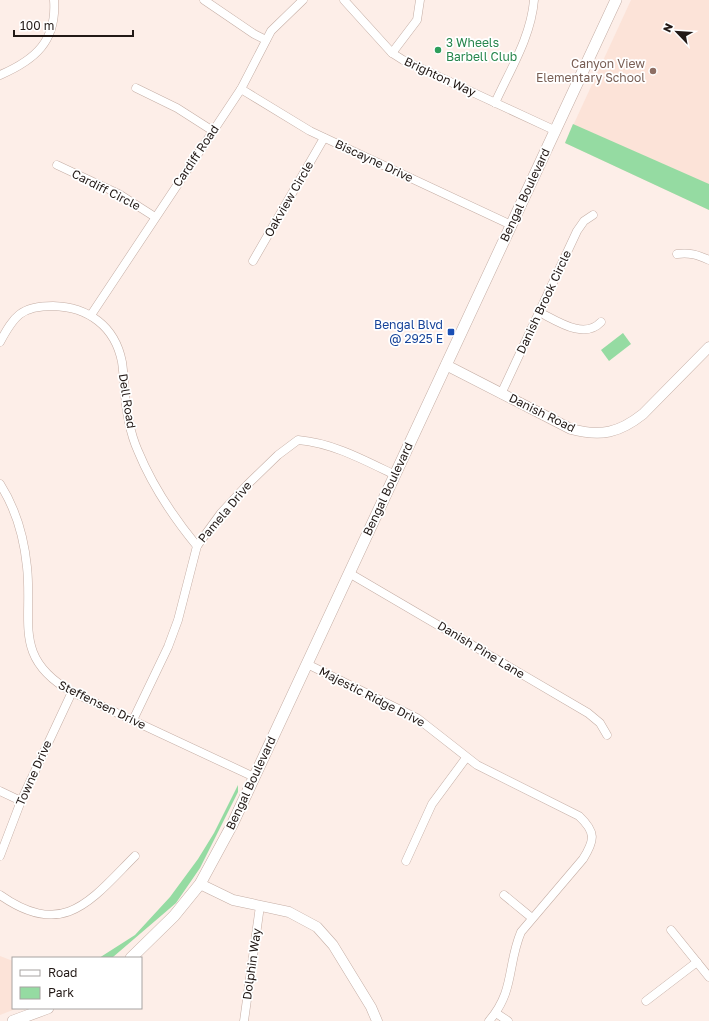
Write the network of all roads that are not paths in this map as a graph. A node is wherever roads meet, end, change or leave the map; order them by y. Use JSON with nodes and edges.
{"nodes":[{"id":1,"x":54,"y":0,"type":"edge"},
{"id":2,"x":204,"y":0,"type":"edge"},
{"id":3,"x":303,"y":0,"type":"edge"},
{"id":4,"x":344,"y":0,"type":"edge"},
{"id":5,"x":420,"y":0,"type":"edge"},
{"id":6,"x":534,"y":0,"type":"edge"},
{"id":7,"x":616,"y":0,"type":"edge"},
{"id":8,"x":266,"y":40,"type":"junction"},
{"id":9,"x":392,"y":53,"type":"junction"},
{"id":10,"x":0,"y":76,"type":"edge"},
{"id":11,"x":136,"y":88,"type":"dead end"},
{"id":12,"x":241,"y":90,"type":"junction"},
{"id":13,"x":495,"y":103,"type":"junction"},
{"id":14,"x":554,"y":130,"type":"junction"},
{"id":15,"x":213,"y":131,"type":"junction"},
{"id":16,"x":324,"y":138,"type":"junction"},
{"id":17,"x":57,"y":165,"type":"dead end"},
{"id":18,"x":593,"y":215,"type":"dead end"},
{"id":19,"x":156,"y":216,"type":"junction"},
{"id":20,"x":511,"y":225,"type":"junction"},
{"id":21,"x":676,"y":254,"type":"dead end"},
{"id":22,"x":709,"y":260,"type":"edge"},
{"id":23,"x":253,"y":261,"type":"dead end"},
{"id":24,"x":539,"y":312,"type":"junction"},
{"id":25,"x":91,"y":315,"type":"junction"},
{"id":26,"x":601,"y":322,"type":"dead end"},
{"id":27,"x":0,"y":342,"type":"edge"},
{"id":28,"x":709,"y":347,"type":"edge"},
{"id":29,"x":446,"y":365,"type":"junction"},
{"id":30,"x":501,"y":394,"type":"junction"},
{"id":31,"x":394,"y":475,"type":"junction"},
{"id":32,"x":0,"y":484,"type":"edge"},
{"id":33,"x":197,"y":546,"type":"junction"},
{"id":34,"x":349,"y":573,"type":"junction"},
{"id":35,"x":307,"y":664,"type":"junction"},
{"id":36,"x":72,"y":692,"type":"junction"},
{"id":37,"x":133,"y":720,"type":"junction"},
{"id":38,"x":607,"y":735,"type":"dead end"},
{"id":39,"x":466,"y":758,"type":"junction"},
{"id":40,"x":254,"y":777,"type":"junction"},
{"id":41,"x":0,"y":792,"type":"edge"},
{"id":42,"x":20,"y":801,"type":"junction"},
{"id":43,"x":0,"y":856,"type":"edge"},
{"id":44,"x":135,"y":856,"type":"dead end"},
{"id":45,"x":406,"y":861,"type":"dead end"},
{"id":46,"x":200,"y":884,"type":"junction"},
{"id":47,"x":0,"y":895,"type":"edge"},
{"id":48,"x":504,"y":895,"type":"dead end"},
{"id":49,"x":260,"y":906,"type":"junction"},
{"id":50,"x":532,"y":918,"type":"junction"},
{"id":51,"x":671,"y":930,"type":"dead end"},
{"id":52,"x":132,"y":957,"type":"edge"},
{"id":53,"x":697,"y":962,"type":"junction"},
{"id":54,"x":709,"y":977,"type":"edge"},
{"id":55,"x":646,"y":1002,"type":"dead end"},
{"id":56,"x":45,"y":1009,"type":"edge"},
{"id":57,"x":496,"y":1013,"type":"junction"},
{"id":58,"x":13,"y":1021,"type":"edge"},
{"id":59,"x":244,"y":1021,"type":"edge"},
{"id":60,"x":377,"y":1021,"type":"edge"},
{"id":61,"x":489,"y":1021,"type":"edge"},
{"id":62,"x":508,"y":1021,"type":"edge"}],
"edges":[{"from":1,"to":10,"type":"street"},
{"from":2,"to":8,"type":"street"},
{"from":3,"to":8,"type":"street","name":"Cardiff Road"},
{"from":4,"to":9,"type":"street","name":"Brighton Way"},
{"from":5,"to":9,"type":"street"},
{"from":6,"to":13,"type":"street"},
{"from":7,"to":14,"type":"main road","name":"Bengal Boulevard"},
{"from":8,"to":12,"type":"street","name":"Cardiff Road"},
{"from":9,"to":13,"type":"street","name":"Brighton Way"},
{"from":11,"to":15,"type":"street"},
{"from":12,"to":15,"type":"street","name":"Cardiff Road"},
{"from":12,"to":16,"type":"street","name":"Biscayne Drive"},
{"from":13,"to":14,"type":"street","name":"Brighton Way"},
{"from":14,"to":20,"type":"main road","name":"Bengal Boulevard"},
{"from":15,"to":19,"type":"street","name":"Cardiff Road"},
{"from":16,"to":20,"type":"street","name":"Biscayne Drive"},
{"from":16,"to":23,"type":"street","name":"Oakview Circle"},
{"from":17,"to":19,"type":"street","name":"Cardiff Circle"},
{"from":18,"to":24,"type":"street","name":"Danish Brook Circle"},
{"from":19,"to":25,"type":"street","name":"Cardiff Road"},
{"from":20,"to":29,"type":"main road","name":"Bengal Boulevard"},
{"from":21,"to":22,"type":"street"},
{"from":24,"to":26,"type":"street"},
{"from":24,"to":30,"type":"street","name":"Danish Brook Circle"},
{"from":25,"to":27,"type":"street","name":"Dell Road"},
{"from":25,"to":33,"type":"street","name":"Dell Road"},
{"from":28,"to":30,"type":"street","name":"Danish Road"},
{"from":29,"to":30,"type":"street","name":"Danish Road"},
{"from":29,"to":31,"type":"main road","name":"Bengal Boulevard"},
{"from":31,"to":33,"type":"street","name":"Pamela Drive"},
{"from":31,"to":34,"type":"main road","name":"Bengal Boulevard"},
{"from":32,"to":36,"type":"street","name":"Steffensen Drive"},
{"from":33,"to":37,"type":"street","name":"Pamela Drive"},
{"from":34,"to":35,"type":"main road","name":"Bengal Boulevard"},
{"from":34,"to":38,"type":"street","name":"Danish Pine Lane"},
{"from":35,"to":39,"type":"street","name":"Majestic Ridge Drive"},
{"from":35,"to":40,"type":"main road","name":"Bengal Boulevard"},
{"from":36,"to":37,"type":"street","name":"Steffensen Drive"},
{"from":36,"to":42,"type":"street","name":"Towne Drive"},
{"from":37,"to":40,"type":"street","name":"Steffensen Drive"},
{"from":39,"to":45,"type":"street"},
{"from":39,"to":50,"type":"street","name":"Majestic Ridge Drive"},
{"from":40,"to":46,"type":"main road","name":"Bengal Boulevard"},
{"from":41,"to":42,"type":"street"},
{"from":42,"to":43,"type":"street","name":"Towne Drive"},
{"from":44,"to":47,"type":"street"},
{"from":46,"to":49,"type":"street"},
{"from":46,"to":52,"type":"main road","name":"Bengal Boulevard"},
{"from":48,"to":50,"type":"street"},
{"from":49,"to":59,"type":"street","name":"Dolphin Way"},
{"from":49,"to":60,"type":"street"},
{"from":50,"to":57,"type":"street"},
{"from":51,"to":53,"type":"street"},
{"from":53,"to":54,"type":"street"},
{"from":53,"to":55,"type":"street"},
{"from":56,"to":58,"type":"main road"},
{"from":57,"to":61,"type":"street"},
{"from":57,"to":62,"type":"street"}]}
